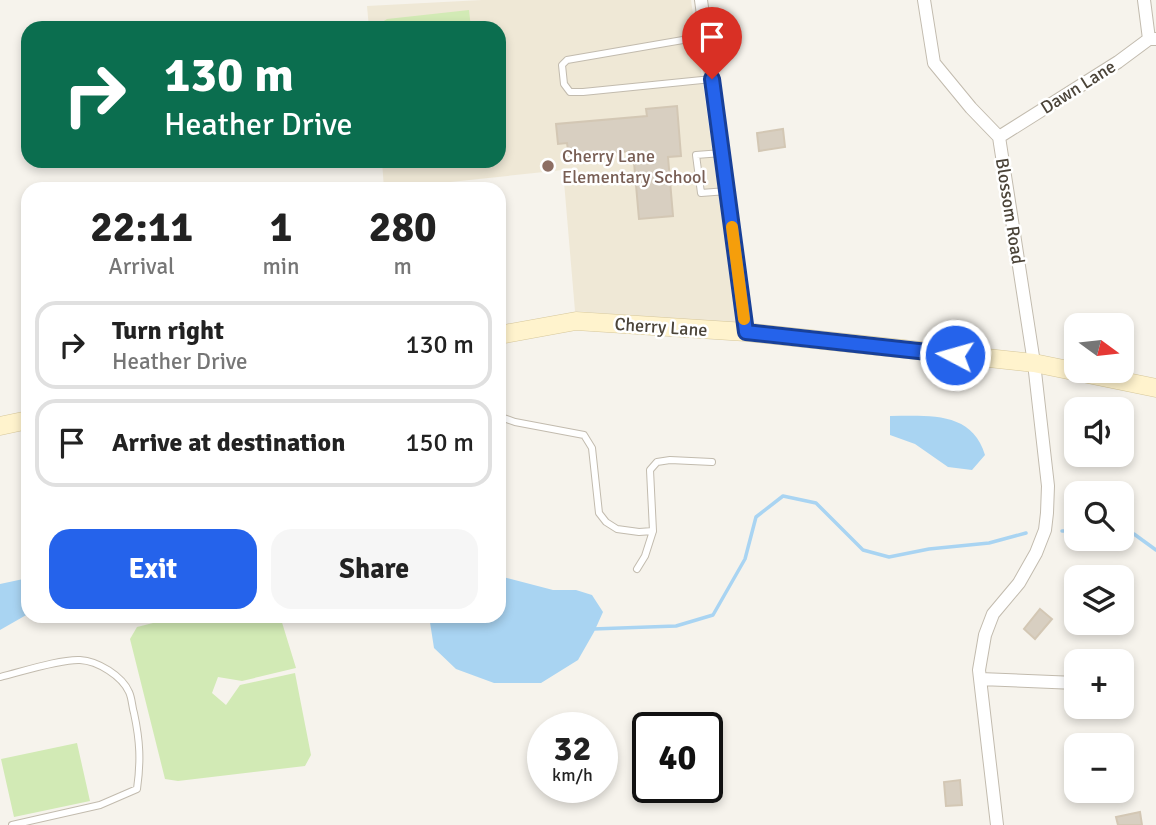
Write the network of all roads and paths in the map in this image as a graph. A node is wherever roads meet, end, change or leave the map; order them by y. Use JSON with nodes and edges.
{"nodes":[{"id":1,"x":701,"y":0,"type":"edge"},
{"id":2,"x":924,"y":0,"type":"edge"},
{"id":3,"x":1144,"y":0,"type":"edge"},
{"id":4,"x":706,"y":36,"type":"junction"},
{"id":5,"x":1153,"y":39,"type":"edge"},
{"id":6,"x":712,"y":79,"type":"junction"},
{"id":7,"x":999,"y":136,"type":"junction"},
{"id":8,"x":722,"y":153,"type":"junction"},
{"id":9,"x":727,"y":191,"type":"junction"},
{"id":10,"x":746,"y":332,"type":"junction"},
{"id":11,"x":506,"y":334,"type":"edge"},
{"id":12,"x":1034,"y":363,"type":"junction"},
{"id":13,"x":1156,"y":388,"type":"edge"},
{"id":14,"x":506,"y":418,"type":"edge"},
{"id":15,"x":21,"y":422,"type":"edge"},
{"id":16,"x":0,"y":426,"type":"edge"},
{"id":17,"x":712,"y":462,"type":"dead end"},
{"id":18,"x":653,"y":531,"type":"junction"},
{"id":19,"x":637,"y":569,"type":"dead end"},
{"id":20,"x":0,"y":677,"type":"edge"},
{"id":21,"x":979,"y":679,"type":"junction"},
{"id":22,"x":1064,"y":683,"type":"edge"},
{"id":23,"x":12,"y":825,"type":"edge"},
{"id":24,"x":997,"y":825,"type":"edge"}],
"edges":[{"from":1,"to":4,"type":"street"},
{"from":2,"to":7,"type":"street","name":"Blossom Road"},
{"from":3,"to":5,"type":"street"},
{"from":4,"to":6,"type":"street"},
{"from":4,"to":6,"type":"lane"},
{"from":5,"to":7,"type":"street","name":"Dawn Lane"},
{"from":6,"to":8,"type":"street"},
{"from":7,"to":12,"type":"street","name":"Blossom Road"},
{"from":8,"to":9,"type":"street"},
{"from":8,"to":9,"type":"lane"},
{"from":9,"to":10,"type":"street"},
{"from":10,"to":11,"type":"street","name":"Cherry Lane"},
{"from":10,"to":12,"type":"street","name":"Cherry Lane"},
{"from":12,"to":13,"type":"street","name":"Cherry Lane"},
{"from":12,"to":21,"type":"street","name":"Blossom Road"},
{"from":14,"to":18,"type":"lane"},
{"from":15,"to":16,"type":"street"},
{"from":17,"to":18,"type":"lane"},
{"from":18,"to":19,"type":"lane"},
{"from":20,"to":23,"type":"lane"},
{"from":21,"to":22,"type":"street"},
{"from":21,"to":24,"type":"street","name":"Blossom Road"}]}
